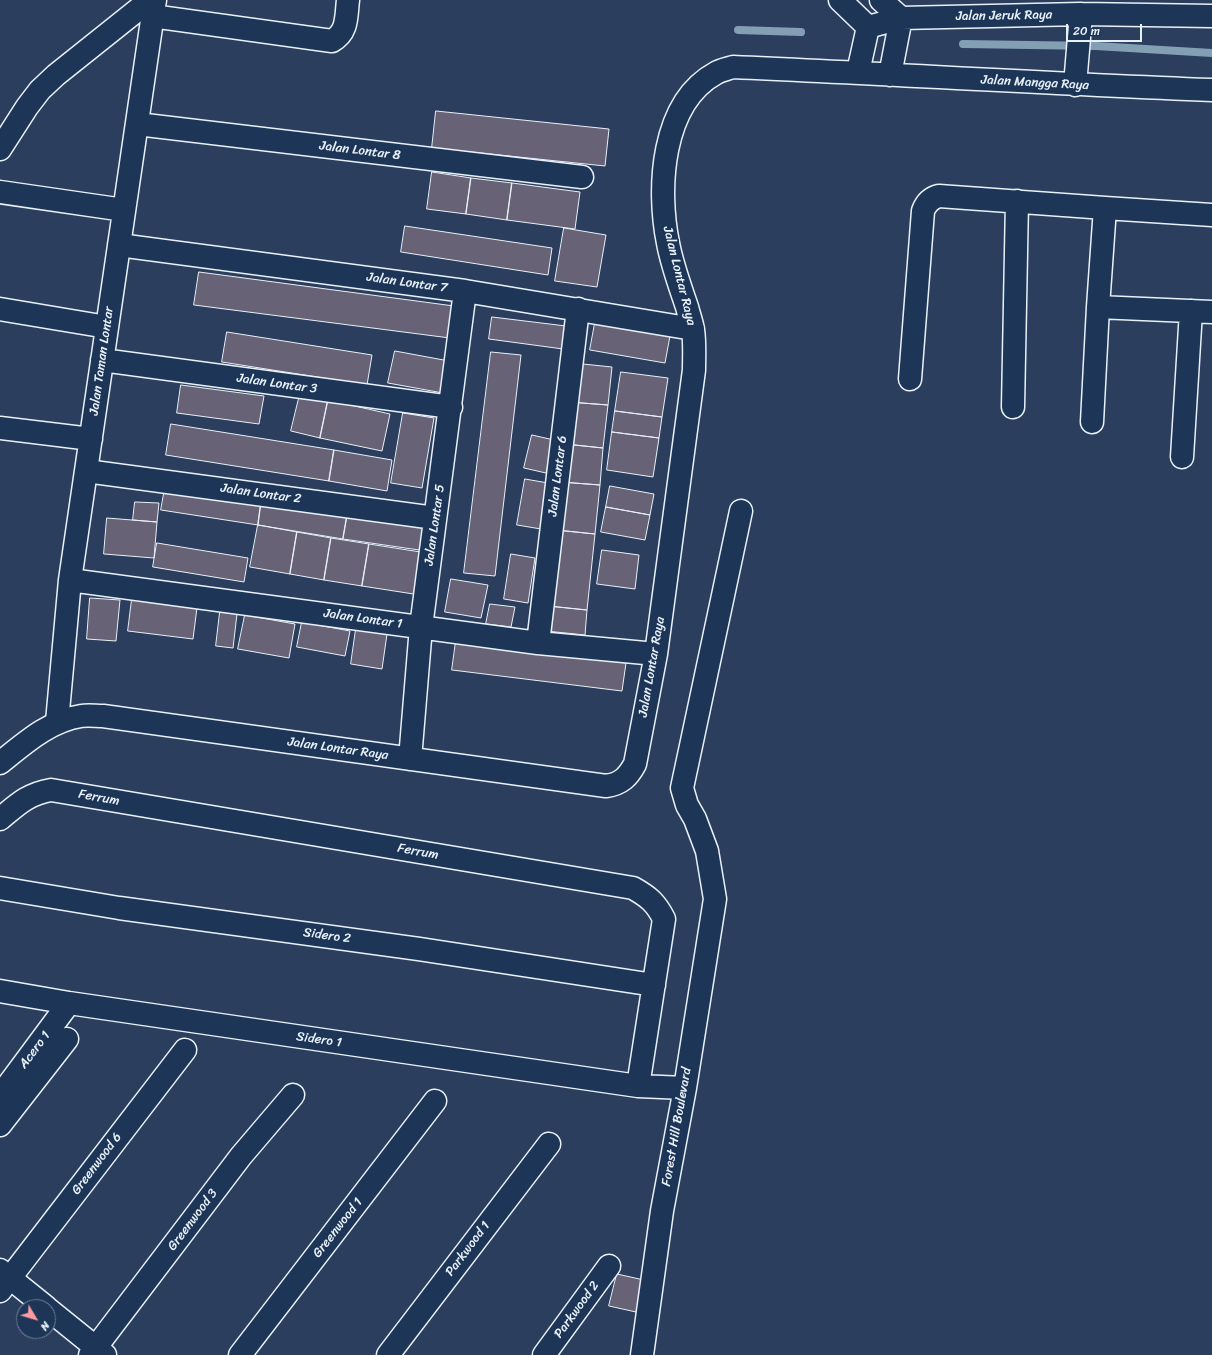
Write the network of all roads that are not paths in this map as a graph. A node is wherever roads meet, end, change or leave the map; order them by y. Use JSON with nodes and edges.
{"nodes":[{"id":1,"x":348,"y":0,"type":"edge"},
{"id":2,"x":840,"y":0,"type":"edge"},
{"id":3,"x":881,"y":0,"type":"edge"},
{"id":4,"x":152,"y":5,"type":"edge"},
{"id":5,"x":974,"y":8,"type":"edge"},
{"id":6,"x":1212,"y":16,"type":"edge"},
{"id":7,"x":901,"y":18,"type":"junction"},
{"id":8,"x":1080,"y":19,"type":"junction"},
{"id":9,"x":868,"y":27,"type":"junction"},
{"id":10,"x":858,"y":72,"type":"junction"},
{"id":11,"x":890,"y":75,"type":"junction"},
{"id":12,"x":1075,"y":77,"type":"junction"},
{"id":13,"x":1212,"y":90,"type":"edge"},
{"id":14,"x":137,"y":124,"type":"junction"},
{"id":15,"x":0,"y":149,"type":"edge"},
{"id":16,"x":582,"y":177,"type":"dead end"},
{"id":17,"x":0,"y":192,"type":"edge"},
{"id":18,"x":1017,"y":201,"type":"junction"},
{"id":19,"x":1105,"y":208,"type":"junction"},
{"id":20,"x":124,"y":210,"type":"junction"},
{"id":21,"x":1212,"y":215,"type":"edge"},
{"id":22,"x":119,"y":245,"type":"junction"},
{"id":23,"x":465,"y":291,"type":"junction"},
{"id":24,"x":1098,"y":307,"type":"junction"},
{"id":25,"x":0,"y":309,"type":"edge"},
{"id":26,"x":578,"y":309,"type":"junction"},
{"id":27,"x":1201,"y":312,"type":"edge"},
{"id":28,"x":107,"y":327,"type":"junction"},
{"id":29,"x":693,"y":330,"type":"junction"},
{"id":30,"x":102,"y":360,"type":"junction"},
{"id":31,"x":910,"y":379,"type":"dead end"},
{"id":32,"x":451,"y":407,"type":"junction"},
{"id":33,"x":1013,"y":407,"type":"dead end"},
{"id":34,"x":1092,"y":422,"type":"dead end"},
{"id":35,"x":0,"y":428,"type":"edge"},
{"id":36,"x":91,"y":439,"type":"junction"},
{"id":37,"x":1182,"y":457,"type":"dead end"},
{"id":38,"x":86,"y":471,"type":"junction"},
{"id":39,"x":741,"y":512,"type":"dead end"},
{"id":40,"x":435,"y":518,"type":"junction"},
{"id":41,"x":70,"y":580,"type":"junction"},
{"id":42,"x":421,"y":627,"type":"junction"},
{"id":43,"x":538,"y":643,"type":"junction"},
{"id":44,"x":656,"y":654,"type":"junction"},
{"id":45,"x":57,"y":722,"type":"junction"},
{"id":46,"x":410,"y":759,"type":"junction"},
{"id":47,"x":0,"y":763,"type":"edge"},
{"id":48,"x":0,"y":819,"type":"edge"},
{"id":49,"x":0,"y":888,"type":"edge"},
{"id":50,"x":654,"y":985,"type":"junction"},
{"id":51,"x":0,"y":991,"type":"edge"},
{"id":52,"x":69,"y":1003,"type":"junction"},
{"id":53,"x":67,"y":1039,"type":"dead end"},
{"id":54,"x":185,"y":1050,"type":"dead end"},
{"id":55,"x":638,"y":1086,"type":"junction"},
{"id":56,"x":685,"y":1088,"type":"junction"},
{"id":57,"x":293,"y":1095,"type":"dead end"},
{"id":58,"x":0,"y":1096,"type":"edge"},
{"id":59,"x":436,"y":1101,"type":"dead end"},
{"id":60,"x":0,"y":1125,"type":"edge"},
{"id":61,"x":549,"y":1144,"type":"dead end"},
{"id":62,"x":609,"y":1266,"type":"dead end"},
{"id":63,"x":3,"y":1279,"type":"edge"},
{"id":64,"x":33,"y":1299,"type":"edge"},
{"id":65,"x":56,"y":1316,"type":"edge"},
{"id":66,"x":97,"y":1353,"type":"edge"},
{"id":67,"x":240,"y":1355,"type":"edge"},
{"id":68,"x":388,"y":1355,"type":"edge"},
{"id":69,"x":544,"y":1355,"type":"edge"},
{"id":70,"x":642,"y":1355,"type":"edge"}],
"edges":[{"from":1,"to":4,"type":"street"},
{"from":2,"to":9,"type":"street"},
{"from":3,"to":7,"type":"street"},
{"from":4,"to":14,"type":"street","name":"Jalan Taman Lontar"},
{"from":4,"to":15,"type":"street"},
{"from":5,"to":7,"type":"street","name":"Jalan Jeruk Raya"},
{"from":5,"to":8,"type":"street","name":"Jalan Jeruk Raya"},
{"from":6,"to":8,"type":"street","name":"Jalan Jeruk Raya"},
{"from":7,"to":9,"type":"street","name":"Jalan Jeruk Raya"},
{"from":7,"to":11,"type":"street"},
{"from":8,"to":12,"type":"street"},
{"from":9,"to":10,"type":"street"},
{"from":10,"to":11,"type":"street","name":"Jalan Mangga Raya"},
{"from":10,"to":29,"type":"street","name":"Jalan Lontar Raya"},
{"from":11,"to":12,"type":"street","name":"Jalan Mangga Raya"},
{"from":12,"to":13,"type":"street","name":"Jalan Mangga Raya"},
{"from":14,"to":16,"type":"street","name":"Jalan Lontar 8"},
{"from":14,"to":20,"type":"street","name":"Jalan Taman Lontar"},
{"from":17,"to":20,"type":"street"},
{"from":18,"to":19,"type":"street"},
{"from":18,"to":31,"type":"street"},
{"from":18,"to":33,"type":"street"},
{"from":19,"to":21,"type":"street"},
{"from":19,"to":24,"type":"street"},
{"from":20,"to":22,"type":"street","name":"Jalan Taman Lontar"},
{"from":22,"to":23,"type":"street","name":"Jalan Lontar 7"},
{"from":22,"to":28,"type":"street","name":"Jalan Taman Lontar"},
{"from":23,"to":26,"type":"street","name":"Jalan Lontar 7"},
{"from":23,"to":32,"type":"street","name":"Jalan Lontar 5"},
{"from":24,"to":27,"type":"street"},
{"from":24,"to":34,"type":"street"},
{"from":25,"to":28,"type":"street"},
{"from":26,"to":29,"type":"street","name":"Jalan Lontar 7"},
{"from":26,"to":43,"type":"street","name":"Jalan Lontar 6"},
{"from":27,"to":37,"type":"street"},
{"from":28,"to":30,"type":"street","name":"Jalan Taman Lontar"},
{"from":29,"to":44,"type":"street","name":"Jalan Lontar Raya"},
{"from":30,"to":32,"type":"street","name":"Jalan Lontar 3"},
{"from":30,"to":36,"type":"street","name":"Jalan Taman Lontar"},
{"from":32,"to":40,"type":"street","name":"Jalan Lontar 5"},
{"from":35,"to":36,"type":"street"},
{"from":36,"to":38,"type":"street","name":"Jalan Taman Lontar"},
{"from":38,"to":40,"type":"street","name":"Jalan Lontar 2"},
{"from":38,"to":41,"type":"street","name":"Jalan Taman Lontar"},
{"from":39,"to":56,"type":"street","name":"Forest Hill Boulevard"},
{"from":40,"to":42,"type":"street","name":"Jalan Lontar 5"},
{"from":41,"to":42,"type":"street","name":"Jalan Lontar 1"},
{"from":41,"to":45,"type":"street","name":"Jalan Taman Lontar"},
{"from":42,"to":43,"type":"street","name":"Jalan Lontar 1"},
{"from":42,"to":46,"type":"street","name":"Jalan Lontar 5"},
{"from":43,"to":44,"type":"street","name":"Jalan Lontar 1"},
{"from":44,"to":46,"type":"street","name":"Jalan Lontar Raya"},
{"from":45,"to":46,"type":"street","name":"Jalan Lontar Raya"},
{"from":45,"to":47,"type":"street","name":"Jalan Lontar Raya"},
{"from":48,"to":50,"type":"street","name":"Ferrum"},
{"from":49,"to":50,"type":"street","name":"Sidero 2"},
{"from":50,"to":55,"type":"street","name":"Ferrum"},
{"from":51,"to":52,"type":"street","name":"Sidero 1"},
{"from":52,"to":55,"type":"street","name":"Sidero 1"},
{"from":52,"to":58,"type":"street","name":"Acero 1"},
{"from":53,"to":60,"type":"street"},
{"from":54,"to":63,"type":"street","name":"Greenwood 6"},
{"from":55,"to":56,"type":"street","name":"Sidero 1"},
{"from":56,"to":70,"type":"street","name":"Forest Hill Boulevard"},
{"from":57,"to":66,"type":"street","name":"Greenwood 3"},
{"from":59,"to":67,"type":"street","name":"Greenwood 1"},
{"from":61,"to":68,"type":"street","name":"Parkwood 1"},
{"from":62,"to":69,"type":"street","name":"Parkwood 2"},
{"from":63,"to":64,"type":"street"},
{"from":65,"to":66,"type":"street"}]}
